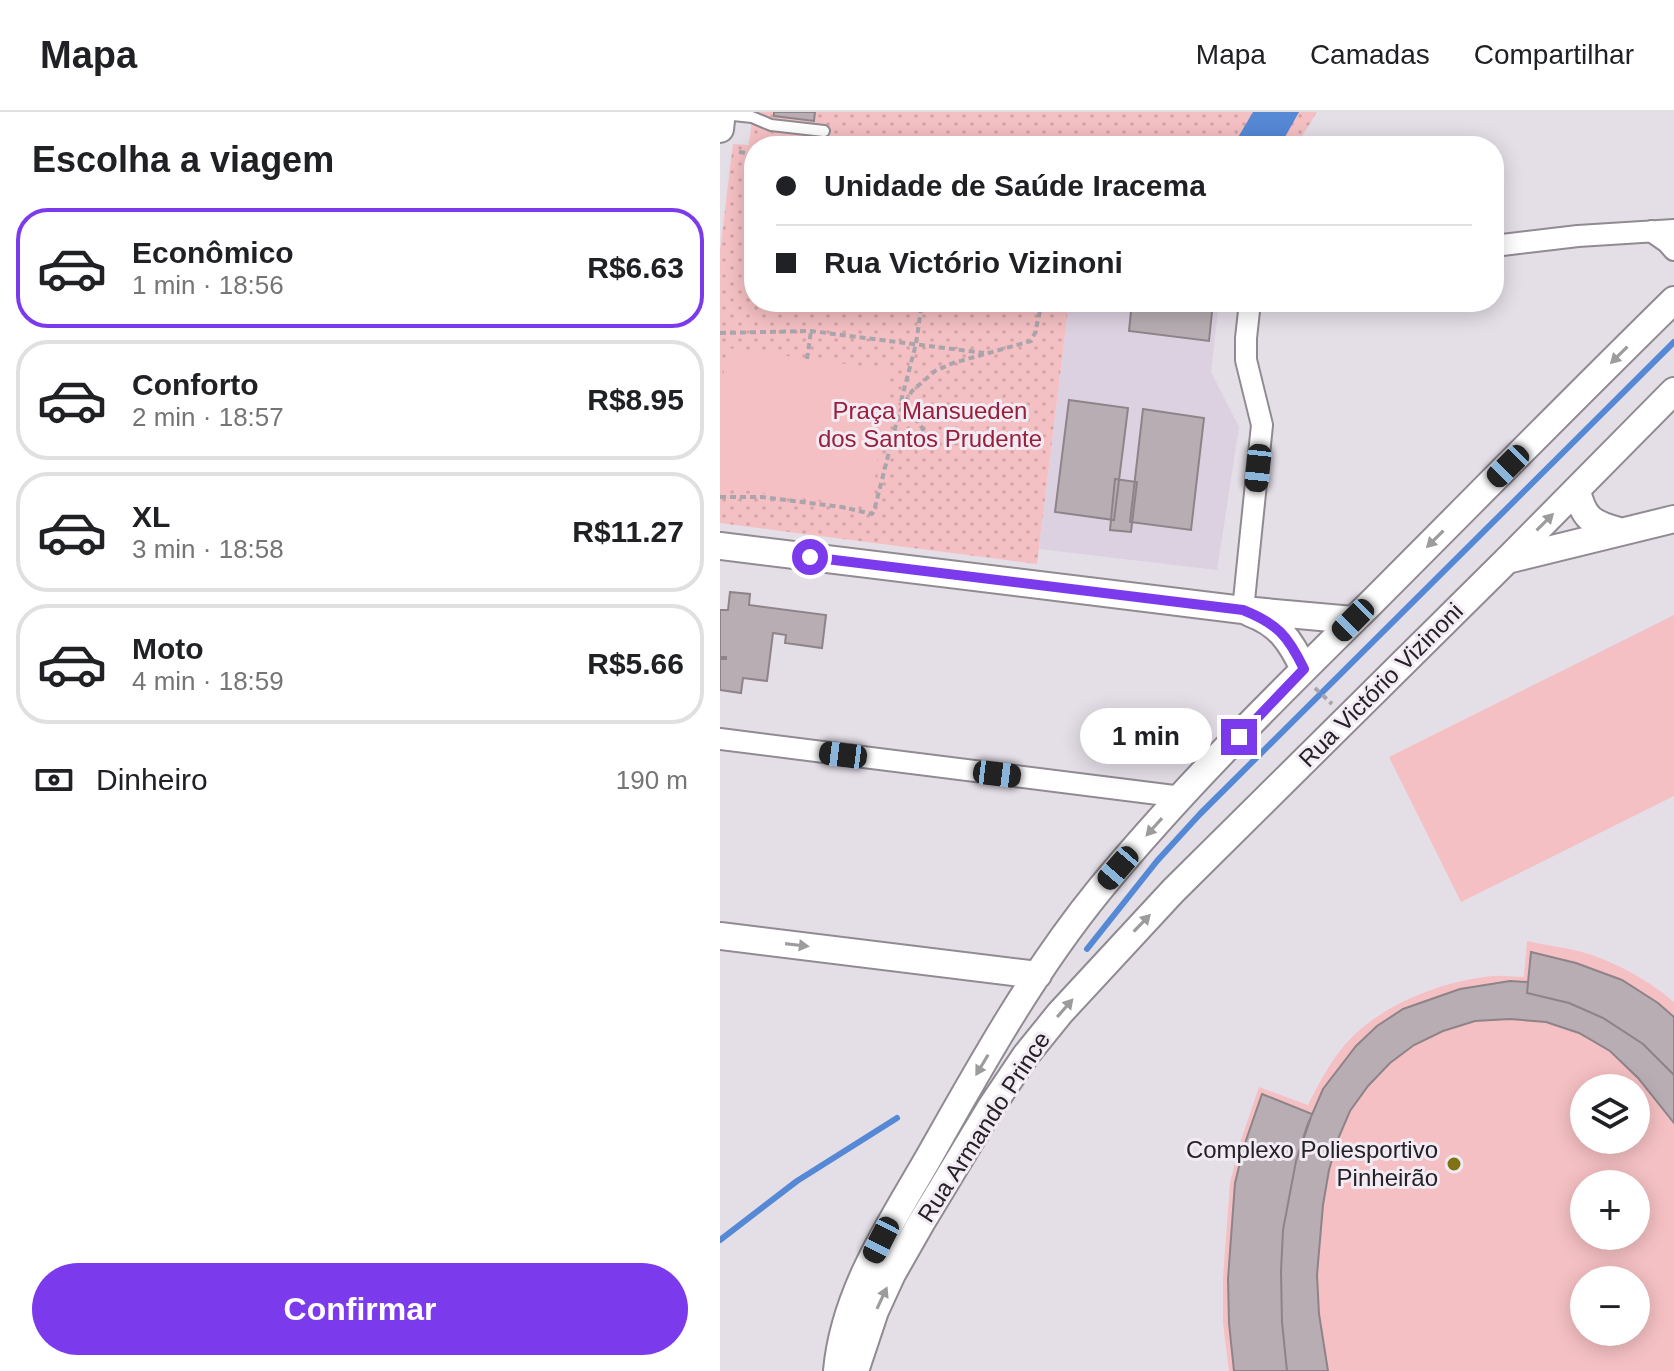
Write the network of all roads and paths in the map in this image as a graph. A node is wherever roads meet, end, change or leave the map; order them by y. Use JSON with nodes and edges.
{"nodes":[{"id":1,"x":721,"y":118,"type":"edge"},
{"id":2,"x":824,"y":131,"type":"dead end"},
{"id":3,"x":739,"y":152,"type":"dead end"},
{"id":4,"x":744,"y":153,"type":"edge"},
{"id":5,"x":1674,"y":230,"type":"edge"},
{"id":6,"x":1651,"y":231,"type":"junction"},
{"id":7,"x":1504,"y":245,"type":"edge"},
{"id":8,"x":1674,"y":250,"type":"edge"},
{"id":9,"x":1674,"y":300,"type":"edge"},
{"id":10,"x":921,"y":312,"type":"edge"},
{"id":11,"x":1040,"y":312,"type":"edge"},
{"id":12,"x":1249,"y":312,"type":"edge"},
{"id":13,"x":811,"y":331,"type":"junction"},
{"id":14,"x":720,"y":333,"type":"edge"},
{"id":15,"x":916,"y":344,"type":"junction"},
{"id":16,"x":986,"y":353,"type":"junction"},
{"id":17,"x":807,"y":359,"type":"dead end"},
{"id":18,"x":1674,"y":391,"type":"edge"},
{"id":19,"x":904,"y":401,"type":"junction"},
{"id":20,"x":899,"y":413,"type":"junction"},
{"id":21,"x":928,"y":437,"type":"dead end"},
{"id":22,"x":1577,"y":490,"type":"junction"},
{"id":23,"x":720,"y":497,"type":"edge"},
{"id":24,"x":1674,"y":519,"type":"edge"},
{"id":25,"x":1619,"y":531,"type":"junction"},
{"id":26,"x":720,"y":546,"type":"edge"},
{"id":27,"x":1507,"y":560,"type":"junction"},
{"id":28,"x":1243,"y":610,"type":"junction"},
{"id":29,"x":1353,"y":620,"type":"junction"},
{"id":30,"x":1306,"y":675,"type":"junction"},
{"id":31,"x":1339,"y":710,"type":"dead end"},
{"id":32,"x":720,"y":739,"type":"edge"},
{"id":33,"x":1182,"y":797,"type":"junction"},
{"id":34,"x":720,"y":936,"type":"edge"},
{"id":35,"x":1038,"y":975,"type":"junction"},
{"id":36,"x":1089,"y":980,"type":"joint"},
{"id":37,"x":837,"y":1371,"type":"edge"},
{"id":38,"x":855,"y":1371,"type":"edge"}],
"edges":[{"from":1,"to":2,"type":"lane"},
{"from":3,"to":4,"type":"path"},
{"from":5,"to":6,"type":"street"},
{"from":6,"to":7,"type":"street"},
{"from":6,"to":8,"type":"street"},
{"from":9,"to":29,"type":"street","one_way":true},
{"from":10,"to":15,"type":"path"},
{"from":11,"to":16,"type":"path"},
{"from":12,"to":28,"type":"street"},
{"from":13,"to":14,"type":"path"},
{"from":13,"to":15,"type":"path"},
{"from":13,"to":17,"type":"path"},
{"from":15,"to":16,"type":"path"},
{"from":15,"to":20,"type":"path"},
{"from":16,"to":19,"type":"path"},
{"from":18,"to":22,"type":"street","name":"Rua Victório Vizinoni"},
{"from":19,"to":20,"type":"path"},
{"from":19,"to":21,"type":"path"},
{"from":20,"to":23,"type":"path"},
{"from":22,"to":25,"type":"street"},
{"from":27,"to":22,"type":"street","name":"Rua Victório Vizinoni","one_way":true},
{"from":24,"to":25,"type":"street"},
{"from":25,"to":27,"type":"street"},
{"from":26,"to":28,"type":"street"},
{"from":36,"to":27,"type":"street","name":"Rua Victório Vizinoni","one_way":true},
{"from":28,"to":29,"type":"street"},
{"from":28,"to":30,"type":"street"},
{"from":29,"to":30,"type":"street"},
{"from":30,"to":31,"type":"path"},
{"from":30,"to":33,"type":"street"},
{"from":32,"to":33,"type":"street"},
{"from":33,"to":35,"type":"street","one_way":true},
{"from":34,"to":35,"type":"street","one_way":true},
{"from":35,"to":37,"type":"street","name":"Rua Armando Prince","one_way":true},
{"from":38,"to":36,"type":"street","name":"Rua Armando Prince","one_way":true}]}
